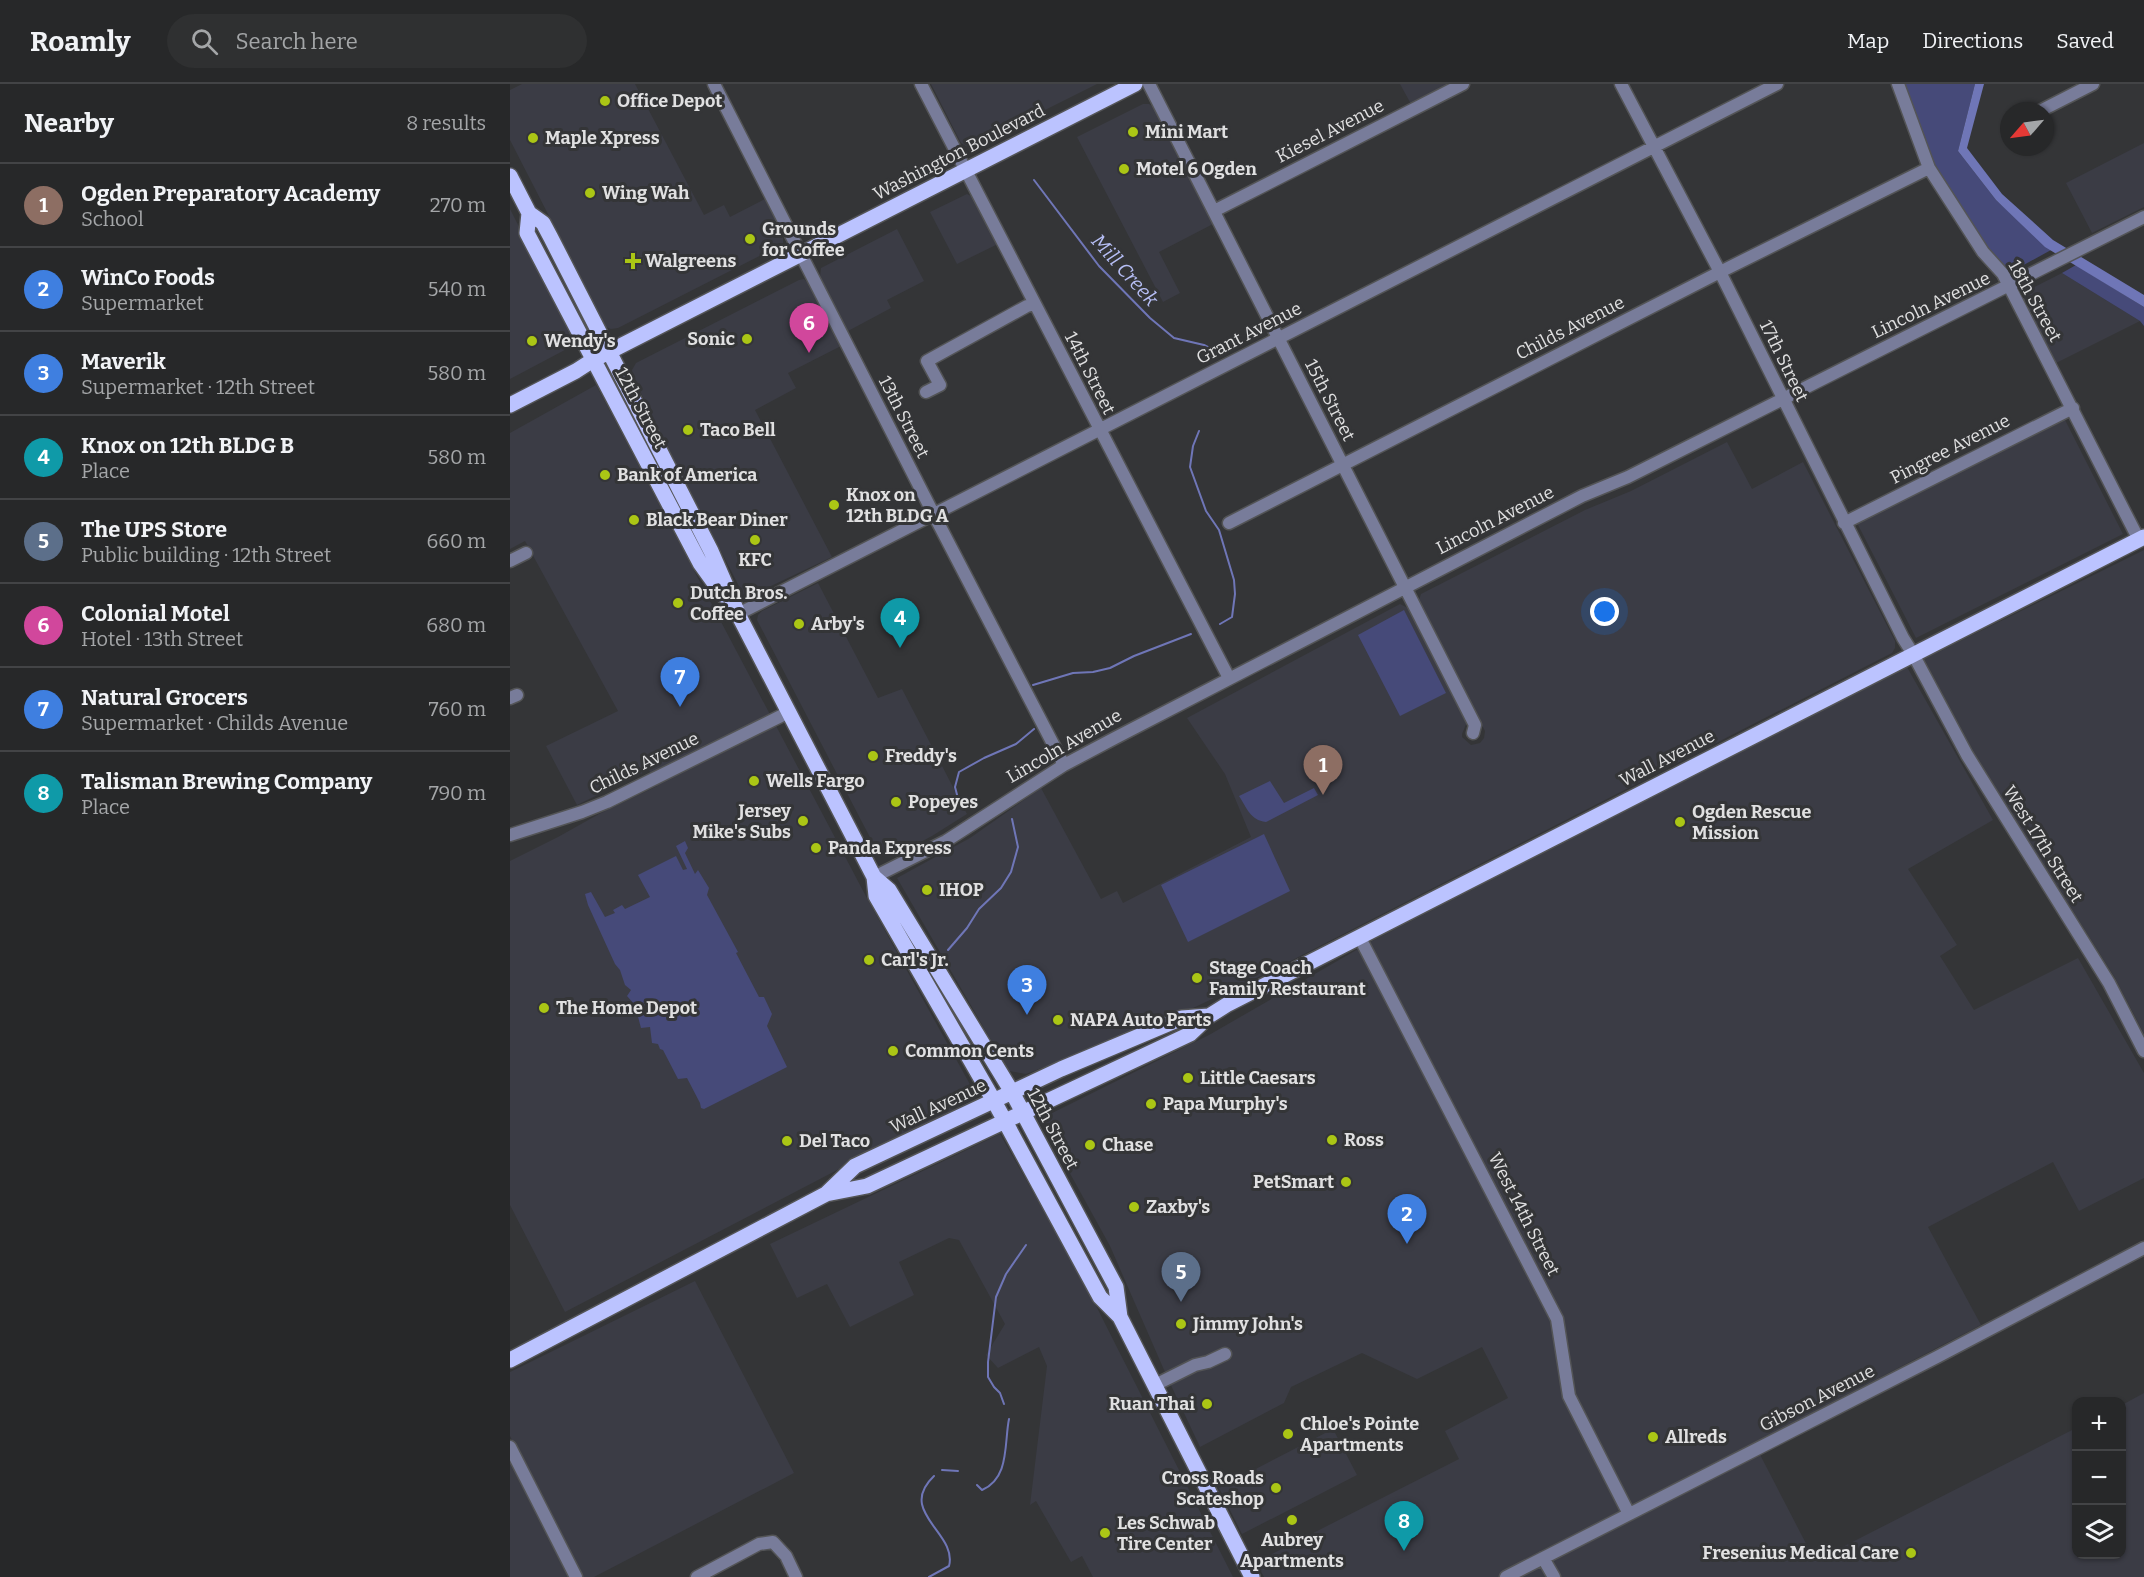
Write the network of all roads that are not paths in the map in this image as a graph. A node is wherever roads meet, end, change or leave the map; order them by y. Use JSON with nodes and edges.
{"nodes":[{"id":1,"x":714,"y":84,"type":"edge"},
{"id":2,"x":921,"y":84,"type":"edge"},
{"id":3,"x":1135,"y":84,"type":"edge"},
{"id":4,"x":1149,"y":84,"type":"edge"},
{"id":5,"x":1463,"y":84,"type":"edge"},
{"id":6,"x":1621,"y":84,"type":"edge"},
{"id":7,"x":1777,"y":84,"type":"edge"},
{"id":8,"x":1898,"y":84,"type":"edge"},
{"id":9,"x":2093,"y":84,"type":"edge"},
{"id":10,"x":2054,"y":104,"type":"edge"},
{"id":11,"x":1654,"y":146,"type":"junction"},
{"id":12,"x":1929,"y":168,"type":"junction"},
{"id":13,"x":967,"y":170,"type":"junction"},
{"id":14,"x":510,"y":176,"type":"edge"},
{"id":15,"x":1214,"y":211,"type":"junction"},
{"id":16,"x":529,"y":213,"type":"junction"},
{"id":17,"x":2144,"y":217,"type":"edge"},
{"id":18,"x":802,"y":255,"type":"junction"},
{"id":19,"x":1720,"y":272,"type":"junction"},
{"id":20,"x":2009,"y":286,"type":"junction"},
{"id":21,"x":1035,"y":304,"type":"junction"},
{"id":22,"x":1278,"y":338,"type":"junction"},
{"id":23,"x":611,"y":356,"type":"junction"},
{"id":24,"x":595,"y":364,"type":"junction"},
{"id":25,"x":926,"y":392,"type":"dead end"},
{"id":26,"x":1783,"y":398,"type":"junction"},
{"id":27,"x":510,"y":405,"type":"edge"},
{"id":28,"x":2073,"y":408,"type":"junction"},
{"id":29,"x":1099,"y":430,"type":"junction"},
{"id":30,"x":1344,"y":465,"type":"junction"},
{"id":31,"x":933,"y":513,"type":"junction"},
{"id":32,"x":1844,"y":523,"type":"junction"},
{"id":33,"x":1229,"y":524,"type":"dead end"},
{"id":34,"x":2141,"y":539,"type":"edge"},
{"id":35,"x":526,"y":553,"type":"dead end"},
{"id":36,"x":510,"y":561,"type":"edge"},
{"id":37,"x":1405,"y":586,"type":"junction"},
{"id":38,"x":738,"y":614,"type":"junction"},
{"id":39,"x":1913,"y":654,"type":"junction"},
{"id":40,"x":1229,"y":678,"type":"junction"},
{"id":41,"x":789,"y":712,"type":"junction"},
{"id":42,"x":1473,"y":733,"type":"dead end"},
{"id":43,"x":1064,"y":765,"type":"junction"},
{"id":44,"x":510,"y":835,"type":"edge"},
{"id":45,"x":874,"y":877,"type":"junction"},
{"id":46,"x":1360,"y":938,"type":"junction"},
{"id":47,"x":1209,"y":1016,"type":"junction"},
{"id":48,"x":2144,"y":1051,"type":"edge"},
{"id":49,"x":1012,"y":1092,"type":"junction"},
{"id":50,"x":994,"y":1101,"type":"junction"},
{"id":51,"x":1023,"y":1112,"type":"junction"},
{"id":52,"x":1005,"y":1120,"type":"junction"},
{"id":53,"x":826,"y":1194,"type":"junction"},
{"id":54,"x":2144,"y":1248,"type":"edge"},
{"id":55,"x":1120,"y":1317,"type":"junction"},
{"id":56,"x":1225,"y":1354,"type":"dead end"},
{"id":57,"x":510,"y":1360,"type":"edge"},
{"id":58,"x":1155,"y":1385,"type":"junction"},
{"id":59,"x":510,"y":1447,"type":"edge"},
{"id":60,"x":1629,"y":1514,"type":"junction"},
{"id":61,"x":1544,"y":1558,"type":"junction"},
{"id":62,"x":576,"y":1577,"type":"edge"},
{"id":63,"x":697,"y":1577,"type":"edge"},
{"id":64,"x":796,"y":1577,"type":"edge"},
{"id":65,"x":1252,"y":1577,"type":"edge"},
{"id":66,"x":1506,"y":1577,"type":"edge"},
{"id":67,"x":1554,"y":1577,"type":"edge"}],
"edges":[{"from":1,"to":18,"type":"street","name":"13th Street"},
{"from":2,"to":13,"type":"street","name":"14th Street"},
{"from":3,"to":13,"type":"main road","name":"Washington Boulevard"},
{"from":4,"to":15,"type":"street","name":"15th Street"},
{"from":5,"to":15,"type":"street","name":"Kiesel Avenue"},
{"from":6,"to":11,"type":"street","name":"17th Street"},
{"from":7,"to":11,"type":"street","name":"Grant Avenue"},
{"from":8,"to":12,"type":"street","name":"18th Street"},
{"from":9,"to":10,"type":"street"},
{"from":11,"to":19,"type":"street","name":"17th Street"},
{"from":11,"to":22,"type":"street","name":"Grant Avenue"},
{"from":12,"to":19,"type":"street","name":"Childs Avenue"},
{"from":12,"to":20,"type":"street","name":"18th Street"},
{"from":13,"to":18,"type":"main road","name":"Washington Boulevard"},
{"from":13,"to":21,"type":"street","name":"14th Street"},
{"from":14,"to":16,"type":"main road","name":"12th Street"},
{"from":15,"to":22,"type":"street","name":"15th Street"},
{"from":16,"to":23,"type":"main road","name":"12th Street"},
{"from":16,"to":24,"type":"main road","name":"12th Street"},
{"from":17,"to":20,"type":"street","name":"Lincoln Avenue"},
{"from":18,"to":23,"type":"main road","name":"Washington Boulevard"},
{"from":18,"to":31,"type":"street","name":"13th Street"},
{"from":19,"to":26,"type":"street","name":"17th Street"},
{"from":19,"to":30,"type":"street","name":"Childs Avenue"},
{"from":20,"to":26,"type":"street","name":"Lincoln Avenue"},
{"from":20,"to":28,"type":"street","name":"18th Street"},
{"from":21,"to":25,"type":"street"},
{"from":21,"to":29,"type":"street","name":"14th Street"},
{"from":22,"to":29,"type":"street","name":"Grant Avenue"},
{"from":22,"to":30,"type":"street","name":"15th Street"},
{"from":23,"to":24,"type":"main road","name":"Washington Boulevard"},
{"from":23,"to":38,"type":"main road","name":"12th Street"},
{"from":24,"to":27,"type":"main road","name":"Washington Boulevard"},
{"from":24,"to":38,"type":"main road","name":"12th Street"},
{"from":26,"to":32,"type":"street","name":"17th Street"},
{"from":26,"to":37,"type":"street","name":"Lincoln Avenue"},
{"from":28,"to":32,"type":"street","name":"Pingree Avenue"},
{"from":28,"to":34,"type":"street","name":"18th Street"},
{"from":29,"to":31,"type":"street","name":"Grant Avenue"},
{"from":29,"to":40,"type":"street","name":"14th Street"},
{"from":30,"to":33,"type":"street","name":"Childs Avenue"},
{"from":30,"to":37,"type":"street","name":"15th Street"},
{"from":31,"to":38,"type":"street","name":"Grant Avenue"},
{"from":31,"to":43,"type":"street","name":"13th Street"},
{"from":32,"to":39,"type":"street","name":"17th Street"},
{"from":34,"to":39,"type":"main road","name":"Wall Avenue"},
{"from":35,"to":36,"type":"street"},
{"from":37,"to":40,"type":"street","name":"Lincoln Avenue"},
{"from":37,"to":42,"type":"street","name":"15th Street"},
{"from":38,"to":41,"type":"main road","name":"12th Street"},
{"from":39,"to":46,"type":"main road","name":"Wall Avenue"},
{"from":39,"to":48,"type":"street","name":"West 17th Street"},
{"from":40,"to":43,"type":"street","name":"Lincoln Avenue"},
{"from":41,"to":44,"type":"street","name":"Childs Avenue"},
{"from":41,"to":45,"type":"main road","name":"12th Street"},
{"from":43,"to":45,"type":"street","name":"Lincoln Avenue"},
{"from":45,"to":49,"type":"main road","name":"12th Street"},
{"from":45,"to":50,"type":"main road","name":"12th Street"},
{"from":46,"to":47,"type":"main road","name":"Wall Avenue"},
{"from":46,"to":60,"type":"street","name":"West 14th Street"},
{"from":47,"to":49,"type":"main road","name":"Wall Avenue"},
{"from":47,"to":51,"type":"main road","name":"Wall Avenue"},
{"from":49,"to":50,"type":"main road","name":"Wall Avenue"},
{"from":49,"to":51,"type":"main road","name":"12th Street"},
{"from":50,"to":52,"type":"main road","name":"12th Street"},
{"from":50,"to":53,"type":"main road","name":"Wall Avenue"},
{"from":51,"to":52,"type":"main road","name":"Wall Avenue"},
{"from":51,"to":55,"type":"main road","name":"12th Street"},
{"from":52,"to":53,"type":"main road","name":"Wall Avenue"},
{"from":52,"to":55,"type":"main road","name":"12th Street"},
{"from":53,"to":57,"type":"main road","name":"Wall Avenue"},
{"from":54,"to":60,"type":"street","name":"Gibson Avenue"},
{"from":55,"to":58,"type":"main road","name":"12th Street"},
{"from":56,"to":58,"type":"street"},
{"from":58,"to":65,"type":"main road","name":"12th Street"},
{"from":59,"to":62,"type":"street"},
{"from":60,"to":61,"type":"street","name":"Gibson Avenue"},
{"from":61,"to":66,"type":"street","name":"Gibson Avenue"},
{"from":61,"to":67,"type":"street"},
{"from":63,"to":64,"type":"street"}]}
